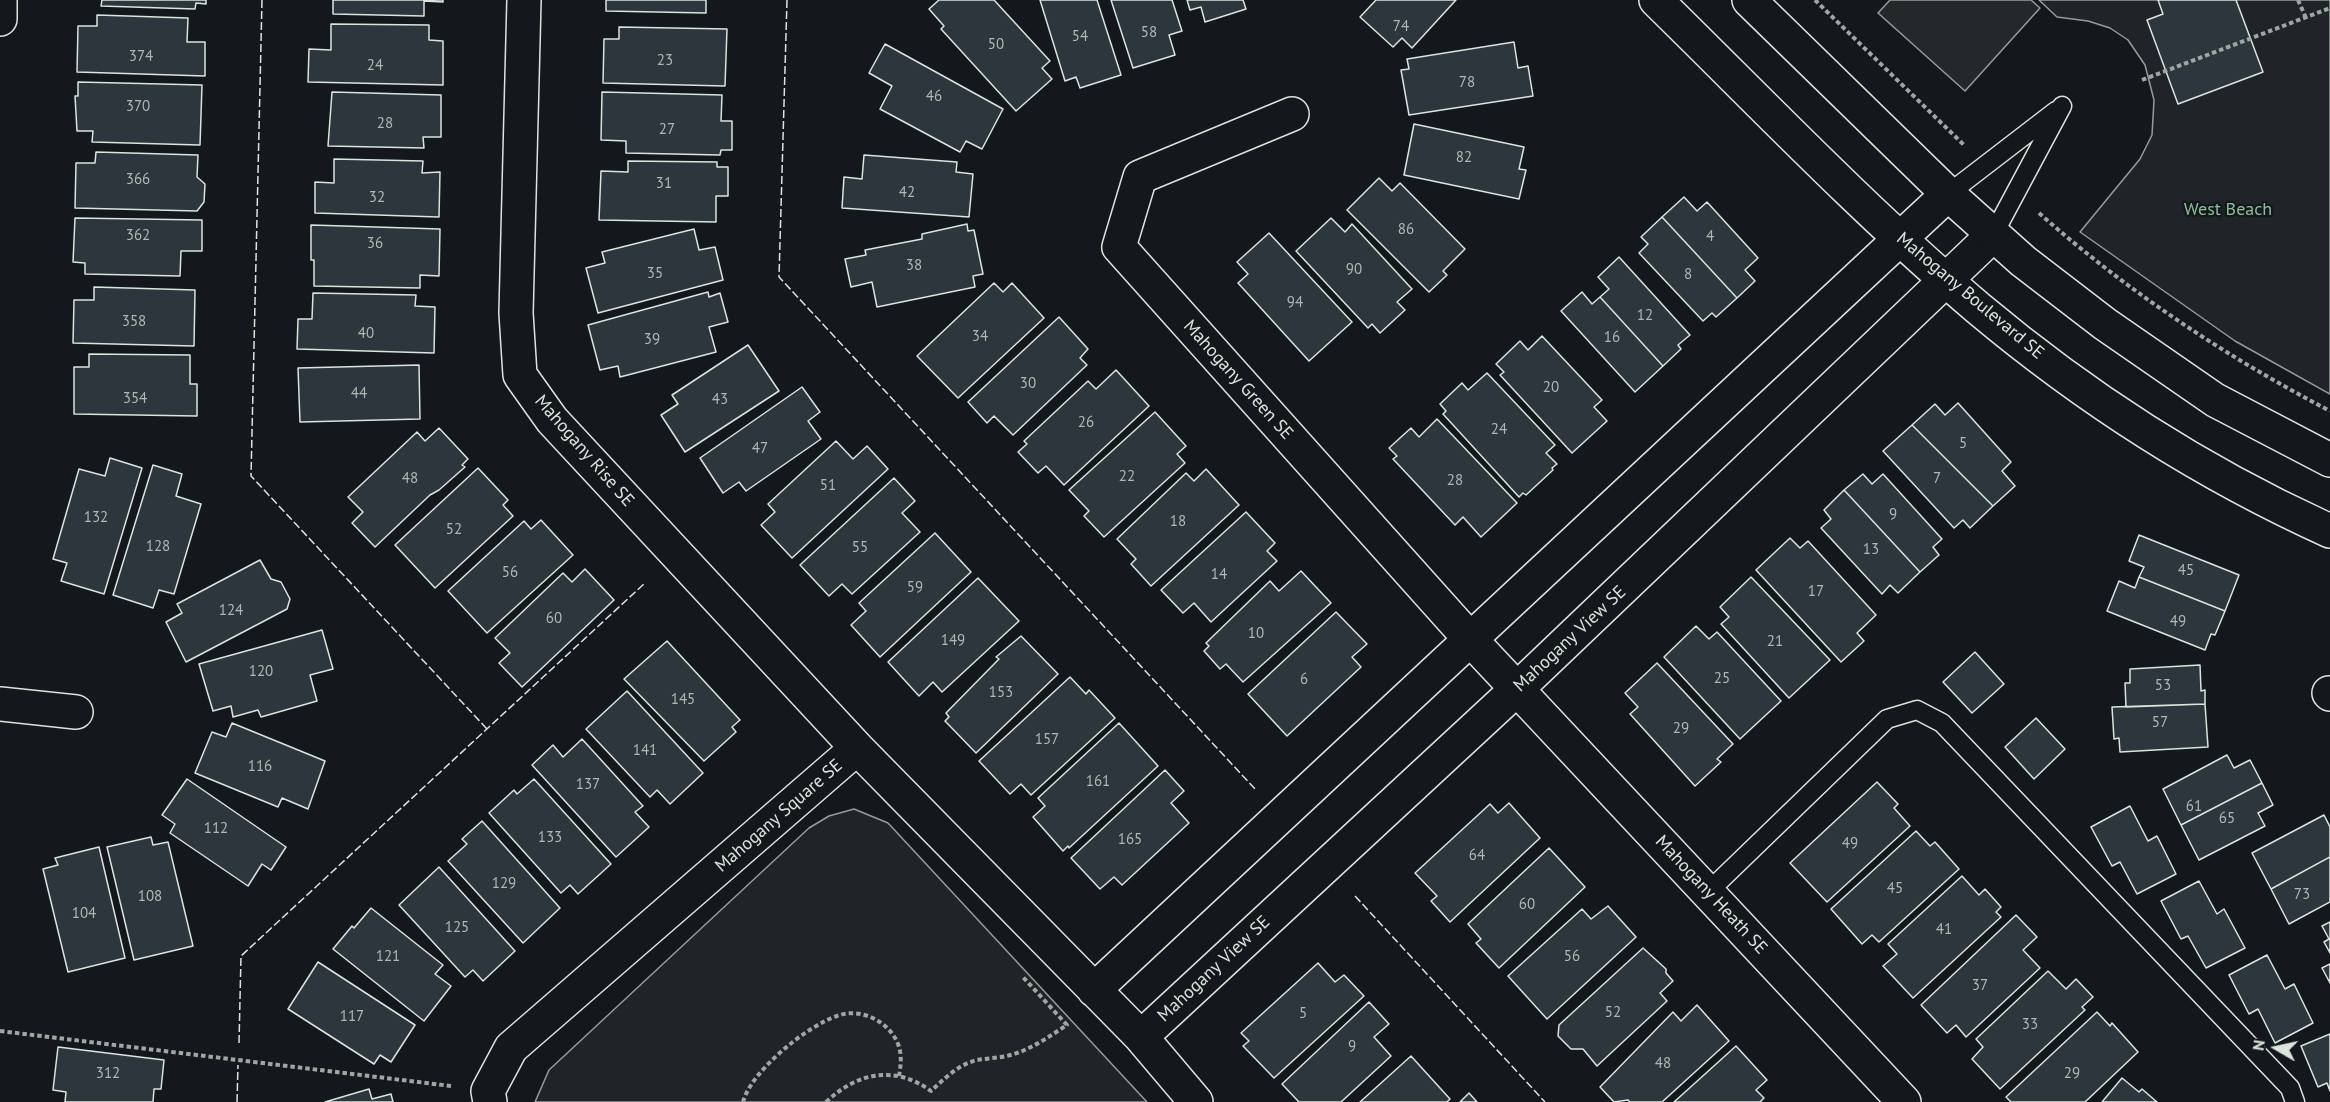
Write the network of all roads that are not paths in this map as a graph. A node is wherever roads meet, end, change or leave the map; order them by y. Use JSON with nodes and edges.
{"nodes":[{"id":1,"x":0,"y":0,"type":"edge"},
{"id":2,"x":524,"y":0,"type":"edge"},
{"id":3,"x":1656,"y":0,"type":"edge"},
{"id":4,"x":1749,"y":0,"type":"edge"},
{"id":5,"x":0,"y":19,"type":"edge"},
{"id":6,"x":1292,"y":114,"type":"dead end"},
{"id":7,"x":1948,"y":194,"type":"junction"},
{"id":8,"x":1993,"y":235,"type":"junction"},
{"id":9,"x":1900,"y":238,"type":"junction"},
{"id":10,"x":1947,"y":281,"type":"junction"},
{"id":11,"x":2330,"y":460,"type":"edge"},
{"id":12,"x":2330,"y":531,"type":"edge"},
{"id":13,"x":1470,"y":639,"type":"junction"},
{"id":14,"x":1518,"y":688,"type":"junction"},
{"id":15,"x":0,"y":704,"type":"edge"},
{"id":16,"x":76,"y":712,"type":"dead end"},
{"id":17,"x":857,"y":748,"type":"junction"},
{"id":18,"x":1708,"y":892,"type":"junction"},
{"id":19,"x":1094,"y":990,"type":"junction"},
{"id":20,"x":1140,"y":1037,"type":"junction"},
{"id":21,"x":489,"y":1096,"type":"edge"},
{"id":22,"x":1196,"y":1102,"type":"edge"},
{"id":23,"x":1904,"y":1102,"type":"edge"},
{"id":24,"x":2295,"y":1102,"type":"edge"}],
"edges":[{"from":1,"to":5,"type":"street"},
{"from":2,"to":17,"type":"street","name":"Mahogany Rise SE"},
{"from":3,"to":9,"type":"street","name":"Mahogany Boulevard SE"},
{"from":4,"to":7,"type":"street"},
{"from":6,"to":13,"type":"street","name":"Mahogany Green SE"},
{"from":7,"to":8,"type":"street"},
{"from":7,"to":8,"type":"lane"},
{"from":7,"to":9,"type":"street"},
{"from":8,"to":10,"type":"street","name":"Mahogany View SE"},
{"from":8,"to":11,"type":"street"},
{"from":9,"to":10,"type":"street","name":"Mahogany Boulevard SE"},
{"from":9,"to":13,"type":"street"},
{"from":10,"to":12,"type":"street","name":"Mahogany Boulevard SE"},
{"from":10,"to":14,"type":"street","name":"Mahogany View SE"},
{"from":13,"to":14,"type":"street","name":"Mahogany Green SE"},
{"from":13,"to":19,"type":"street"},
{"from":14,"to":18,"type":"street","name":"Mahogany Heath SE"},
{"from":14,"to":20,"type":"street","name":"Mahogany View SE"},
{"from":15,"to":16,"type":"street"},
{"from":17,"to":19,"type":"street","name":"Mahogany Square SE"},
{"from":17,"to":21,"type":"street","name":"Mahogany Square SE"},
{"from":18,"to":23,"type":"street","name":"Mahogany Heath SE"},
{"from":18,"to":24,"type":"lane"},
{"from":19,"to":20,"type":"street","name":"Mahogany Square SE"},
{"from":20,"to":22,"type":"street","name":"Mahogany Square SE"}]}
